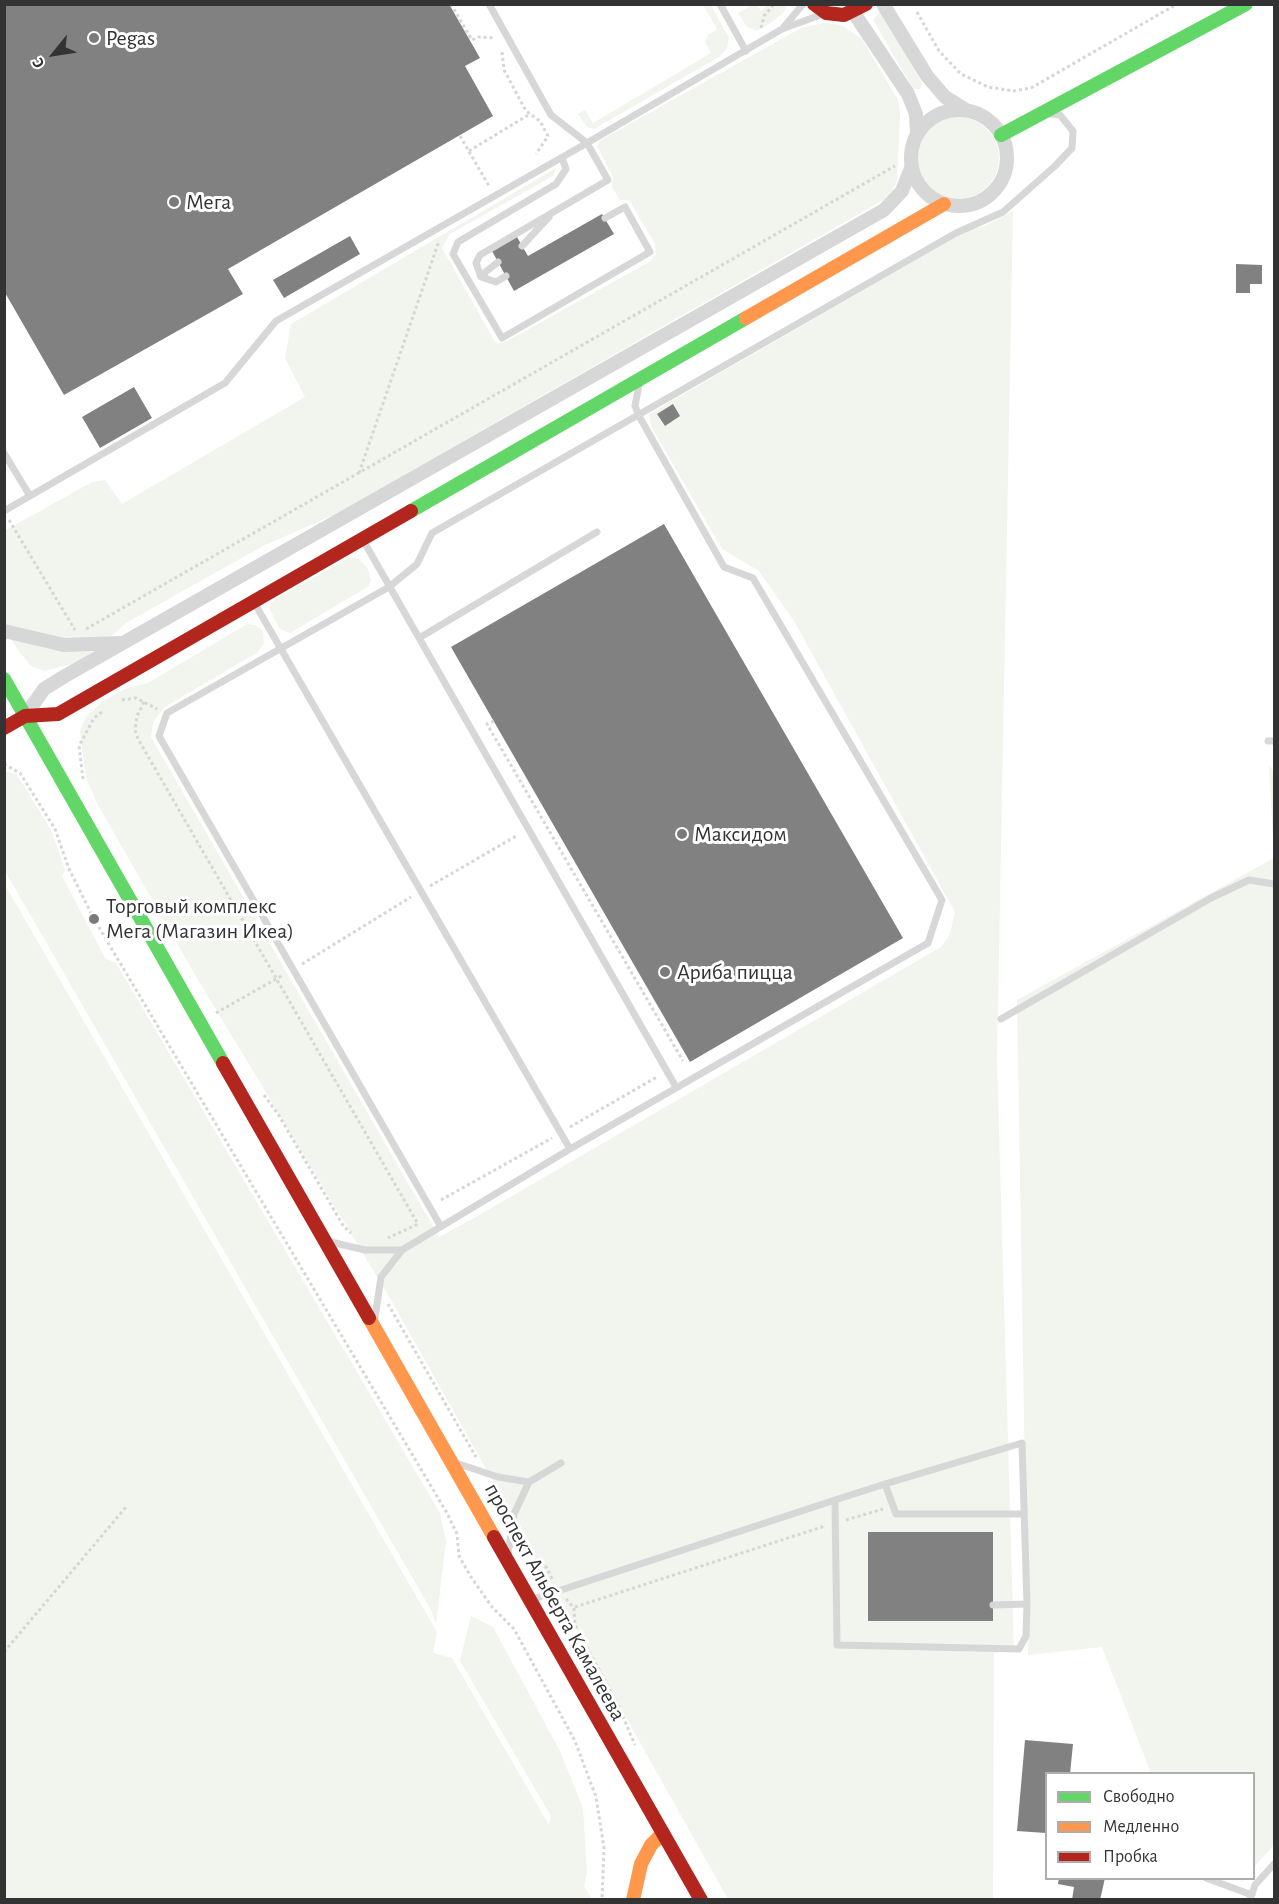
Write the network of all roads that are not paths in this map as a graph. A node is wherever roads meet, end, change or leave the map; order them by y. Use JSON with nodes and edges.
{"nodes":[{"id":1,"x":489,"y":4,"type":"edge"},
{"id":2,"x":720,"y":4,"type":"edge"},
{"id":3,"x":803,"y":4,"type":"edge"},
{"id":4,"x":814,"y":4,"type":"edge"},
{"id":5,"x":866,"y":4,"type":"edge"},
{"id":6,"x":883,"y":4,"type":"edge"},
{"id":7,"x":1245,"y":4,"type":"edge"},
{"id":8,"x":854,"y":12,"type":"junction"},
{"id":9,"x":826,"y":13,"type":"junction"},
{"id":10,"x":782,"y":29,"type":"junction"},
{"id":11,"x":746,"y":51,"type":"junction"},
{"id":12,"x":966,"y":110,"type":"junction"},
{"id":13,"x":1042,"y":114,"type":"junction"},
{"id":14,"x":917,"y":134,"type":"junction"},
{"id":15,"x":1001,"y":135,"type":"junction"},
{"id":16,"x":586,"y":143,"type":"junction"},
{"id":17,"x":562,"y":158,"type":"junction"},
{"id":18,"x":911,"y":168,"type":"junction"},
{"id":19,"x":944,"y":204,"type":"junction"},
{"id":20,"x":555,"y":211,"type":"junction"},
{"id":21,"x":605,"y":218,"type":"dead end"},
{"id":22,"x":522,"y":246,"type":"dead end"},
{"id":23,"x":498,"y":262,"type":"dead end"},
{"id":24,"x":506,"y":276,"type":"dead end"},
{"id":25,"x":487,"y":281,"type":"junction"},
{"id":26,"x":640,"y":376,"type":"junction"},
{"id":27,"x":639,"y":417,"type":"junction"},
{"id":28,"x":4,"y":453,"type":"edge"},
{"id":29,"x":30,"y":496,"type":"junction"},
{"id":30,"x":4,"y":512,"type":"edge"},
{"id":31,"x":597,"y":532,"type":"dead end"},
{"id":32,"x":363,"y":540,"type":"junction"},
{"id":33,"x":389,"y":586,"type":"junction"},
{"id":34,"x":254,"y":602,"type":"junction"},
{"id":35,"x":4,"y":631,"type":"edge"},
{"id":36,"x":418,"y":638,"type":"junction"},
{"id":37,"x":125,"y":643,"type":"junction"},
{"id":38,"x":281,"y":648,"type":"junction"},
{"id":39,"x":4,"y":679,"type":"edge"},
{"id":40,"x":25,"y":716,"type":"junction"},
{"id":41,"x":4,"y":728,"type":"edge"},
{"id":42,"x":1275,"y":884,"type":"edge"},
{"id":43,"x":1001,"y":1019,"type":"dead end"},
{"id":44,"x":676,"y":1087,"type":"junction"},
{"id":45,"x":570,"y":1149,"type":"junction"},
{"id":46,"x":440,"y":1226,"type":"junction"},
{"id":47,"x":325,"y":1240,"type":"junction"},
{"id":48,"x":402,"y":1250,"type":"junction"},
{"id":49,"x":374,"y":1326,"type":"junction"},
{"id":50,"x":451,"y":1461,"type":"junction"},
{"id":51,"x":561,"y":1463,"type":"dead end"},
{"id":52,"x":529,"y":1482,"type":"junction"},
{"id":53,"x":885,"y":1484,"type":"junction"},
{"id":54,"x":835,"y":1500,"type":"junction"},
{"id":55,"x":1024,"y":1514,"type":"junction"},
{"id":56,"x":507,"y":1560,"type":"junction"},
{"id":57,"x":530,"y":1600,"type":"junction"},
{"id":58,"x":1028,"y":1604,"type":"junction"},
{"id":59,"x":993,"y":1605,"type":"dead end"},
{"id":60,"x":663,"y":1833,"type":"junction"},
{"id":61,"x":1275,"y":1864,"type":"edge"},
{"id":62,"x":1211,"y":1880,"type":"edge"},
{"id":63,"x":1251,"y":1897,"type":"edge"},
{"id":64,"x":633,"y":1899,"type":"edge"},
{"id":65,"x":701,"y":1899,"type":"edge"}],
"edges":[{"from":1,"to":16,"type":"lane"},
{"from":2,"to":11,"type":"lane"},
{"from":3,"to":10,"type":"lane"},
{"from":4,"to":9,"type":"main road"},
{"from":5,"to":8,"type":"main road"},
{"from":6,"to":12,"type":"street"},
{"from":7,"to":13,"type":"main road"},
{"from":8,"to":9,"type":"main road"},
{"from":8,"to":14,"type":"street"},
{"from":9,"to":10,"type":"lane"},
{"from":10,"to":11,"type":"lane"},
{"from":11,"to":16,"type":"lane"},
{"from":12,"to":14,"type":"street"},
{"from":12,"to":15,"type":"street"},
{"from":13,"to":15,"type":"main road"},
{"from":13,"to":27,"type":"lane"},
{"from":14,"to":18,"type":"street"},
{"from":15,"to":19,"type":"street"},
{"from":16,"to":17,"type":"lane"},
{"from":16,"to":20,"type":"lane"},
{"from":17,"to":21,"type":"lane"},
{"from":17,"to":29,"type":"lane"},
{"from":18,"to":19,"type":"street"},
{"from":18,"to":37,"type":"street"},
{"from":19,"to":26,"type":"main road"},
{"from":20,"to":22,"type":"lane"},
{"from":20,"to":25,"type":"lane"},
{"from":23,"to":25,"type":"lane"},
{"from":24,"to":25,"type":"lane"},
{"from":26,"to":27,"type":"lane"},
{"from":26,"to":32,"type":"main road"},
{"from":27,"to":33,"type":"lane"},
{"from":27,"to":44,"type":"lane"},
{"from":28,"to":29,"type":"lane"},
{"from":29,"to":30,"type":"lane"},
{"from":31,"to":36,"type":"lane"},
{"from":32,"to":33,"type":"lane"},
{"from":32,"to":34,"type":"main road"},
{"from":33,"to":36,"type":"lane"},
{"from":33,"to":38,"type":"lane"},
{"from":34,"to":38,"type":"lane"},
{"from":34,"to":40,"type":"main road"},
{"from":35,"to":37,"type":"street"},
{"from":36,"to":44,"type":"lane"},
{"from":37,"to":40,"type":"street"},
{"from":38,"to":45,"type":"lane"},
{"from":38,"to":46,"type":"lane"},
{"from":39,"to":40,"type":"main road","name":"проспект Альберта Камалеева"},
{"from":40,"to":41,"type":"main road"},
{"from":40,"to":47,"type":"main road","name":"проспект Альберта Камалеева"},
{"from":42,"to":43,"type":"lane"},
{"from":44,"to":45,"type":"lane"},
{"from":45,"to":46,"type":"lane"},
{"from":46,"to":48,"type":"lane"},
{"from":47,"to":48,"type":"lane"},
{"from":47,"to":49,"type":"main road","name":"проспект Альберта Камалеева"},
{"from":48,"to":49,"type":"lane"},
{"from":49,"to":50,"type":"main road","name":"проспект Альберта Камалеева"},
{"from":50,"to":52,"type":"lane"},
{"from":50,"to":56,"type":"main road","name":"проспект Альберта Камалеева"},
{"from":51,"to":52,"type":"lane"},
{"from":52,"to":56,"type":"lane"},
{"from":53,"to":54,"type":"lane"},
{"from":53,"to":55,"type":"lane"},
{"from":53,"to":55,"type":"lane"},
{"from":54,"to":57,"type":"lane"},
{"from":54,"to":58,"type":"lane"},
{"from":55,"to":58,"type":"lane"},
{"from":56,"to":57,"type":"main road","name":"проспект Альберта Камалеева"},
{"from":57,"to":60,"type":"main road","name":"проспект Альберта Камалеева"},
{"from":58,"to":59,"type":"lane"},
{"from":60,"to":64,"type":"main road"},
{"from":60,"to":65,"type":"main road","name":"проспект Альберта Камалеева"},
{"from":61,"to":63,"type":"lane"},
{"from":62,"to":63,"type":"lane"}]}
